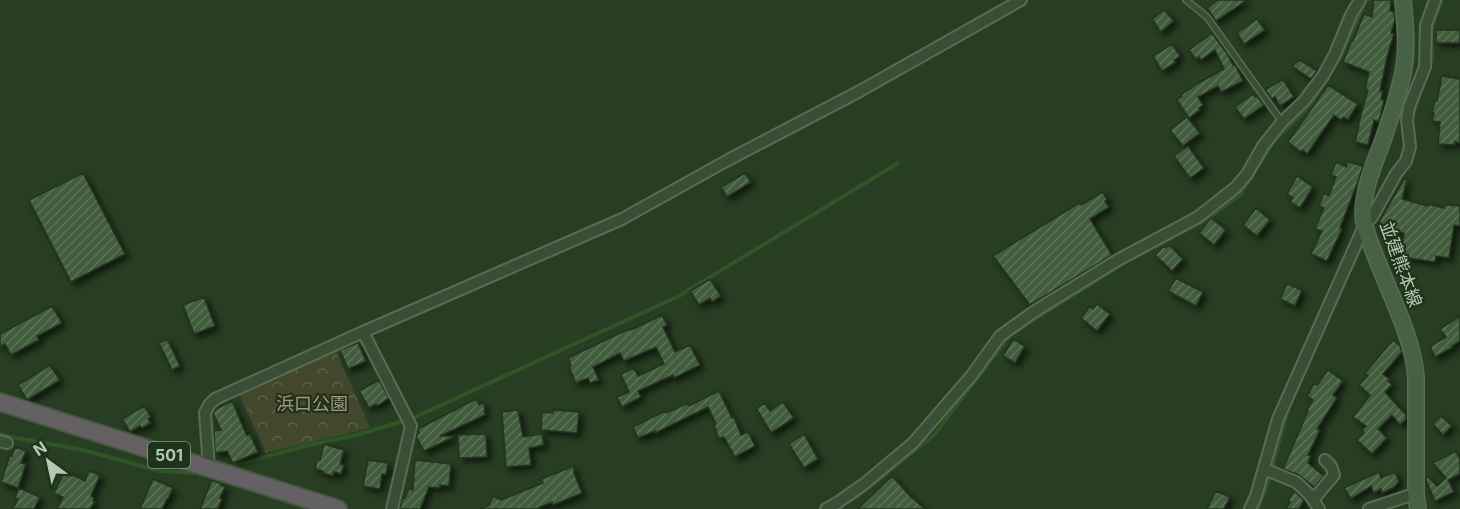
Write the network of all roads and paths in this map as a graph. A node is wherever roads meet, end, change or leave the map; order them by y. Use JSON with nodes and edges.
{"nodes":[{"id":1,"x":1021,"y":0,"type":"edge"},
{"id":2,"x":1186,"y":0,"type":"edge"},
{"id":3,"x":1360,"y":0,"type":"edge"},
{"id":4,"x":1403,"y":0,"type":"edge"},
{"id":5,"x":1436,"y":0,"type":"edge"},
{"id":6,"x":1282,"y":122,"type":"junction"},
{"id":7,"x":1365,"y":224,"type":"junction"},
{"id":8,"x":363,"y":332,"type":"junction"},
{"id":9,"x":0,"y":402,"type":"edge"},
{"id":10,"x":1325,"y":460,"type":"dead end"},
{"id":11,"x":209,"y":468,"type":"junction"},
{"id":12,"x":1264,"y":469,"type":"junction"},
{"id":13,"x":1417,"y":502,"type":"edge"},
{"id":14,"x":1316,"y":504,"type":"edge"},
{"id":15,"x":339,"y":509,"type":"edge"},
{"id":16,"x":392,"y":509,"type":"edge"},
{"id":17,"x":826,"y":509,"type":"edge"},
{"id":18,"x":1250,"y":509,"type":"edge"},
{"id":19,"x":1369,"y":509,"type":"edge"}],
"edges":[{"from":1,"to":8,"type":"street"},
{"from":2,"to":6,"type":"lane"},
{"from":3,"to":6,"type":"street"},
{"from":4,"to":7,"type":"main road","name":"並建熊本線"},
{"from":5,"to":7,"type":"street"},
{"from":6,"to":17,"type":"street"},
{"from":7,"to":12,"type":"street"},
{"from":7,"to":13,"type":"main road","name":"並建熊本線"},
{"from":8,"to":11,"type":"street"},
{"from":8,"to":16,"type":"street"},
{"from":9,"to":11,"type":"highway","number":"501"},
{"from":10,"to":14,"type":"street"},
{"from":11,"to":15,"type":"highway","number":"501"},
{"from":12,"to":14,"type":"street"},
{"from":12,"to":18,"type":"street"},
{"from":13,"to":19,"type":"street"}]}
